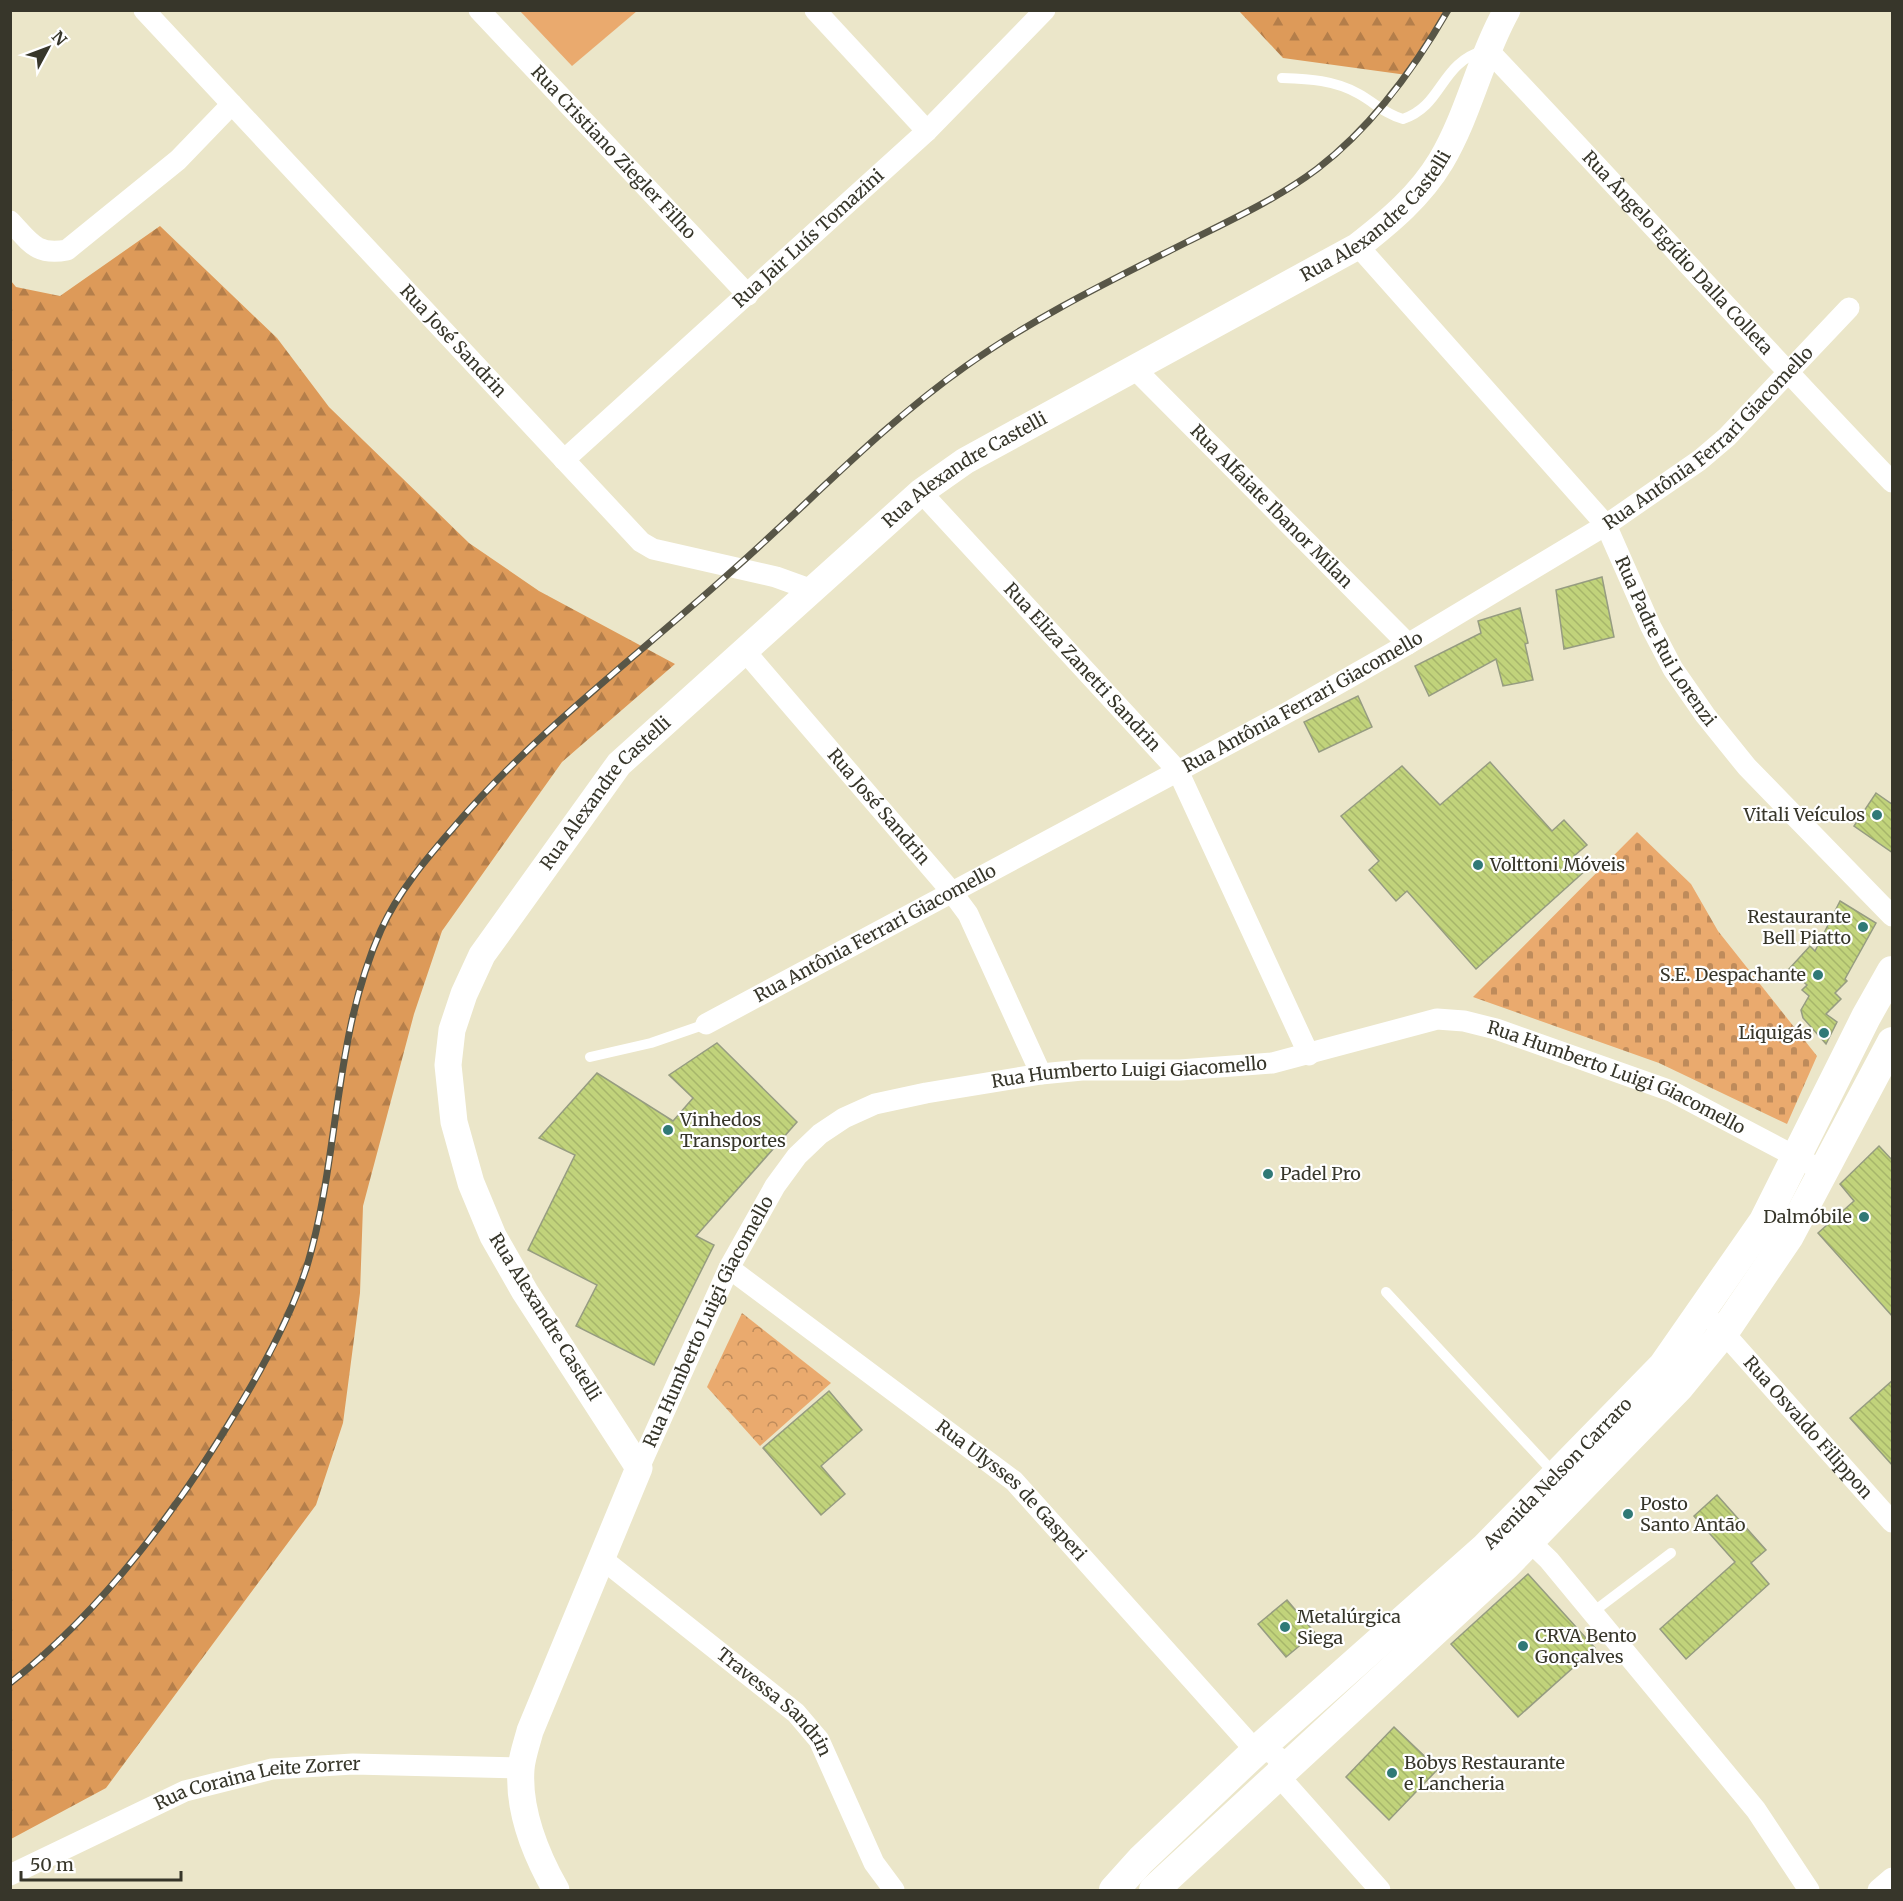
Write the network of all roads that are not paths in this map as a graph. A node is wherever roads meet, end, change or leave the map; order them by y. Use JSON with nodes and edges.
{"nodes":[{"id":1,"x":144,"y":10,"type":"edge"},
{"id":2,"x":479,"y":10,"type":"edge"},
{"id":3,"x":815,"y":10,"type":"edge"},
{"id":4,"x":1045,"y":10,"type":"edge"},
{"id":5,"x":1507,"y":10,"type":"edge"},
{"id":6,"x":1487,"y":49,"type":"junction"},
{"id":7,"x":1282,"y":78,"type":"dead end"},
{"id":8,"x":232,"y":105,"type":"junction"},
{"id":9,"x":927,"y":130,"type":"junction"},
{"id":10,"x":10,"y":221,"type":"edge"},
{"id":11,"x":1358,"y":246,"type":"junction"},
{"id":12,"x":748,"y":295,"type":"junction"},
{"id":13,"x":1849,"y":308,"type":"dead end"},
{"id":14,"x":1134,"y":368,"type":"junction"},
{"id":15,"x":1787,"y":372,"type":"junction"},
{"id":16,"x":564,"y":460,"type":"junction"},
{"id":17,"x":1893,"y":482,"type":"edge"},
{"id":18,"x":921,"y":492,"type":"junction"},
{"id":19,"x":1606,"y":525,"type":"junction"},
{"id":20,"x":812,"y":590,"type":"junction"},
{"id":21,"x":1408,"y":644,"type":"junction"},
{"id":22,"x":743,"y":649,"type":"junction"},
{"id":23,"x":1178,"y":771,"type":"junction"},
{"id":24,"x":951,"y":891,"type":"junction"},
{"id":25,"x":1893,"y":916,"type":"edge"},
{"id":26,"x":1893,"y":970,"type":"edge"},
{"id":27,"x":705,"y":1023,"type":"joint"},
{"id":28,"x":1893,"y":1042,"type":"edge"},
{"id":29,"x":1309,"y":1055,"type":"junction"},
{"id":30,"x":590,"y":1057,"type":"dead end"},
{"id":31,"x":1041,"y":1074,"type":"junction"},
{"id":32,"x":1797,"y":1158,"type":"junction"},
{"id":33,"x":1825,"y":1172,"type":"junction"},
{"id":34,"x":1764,"y":1221,"type":"junction"},
{"id":35,"x":1790,"y":1236,"type":"junction"},
{"id":36,"x":729,"y":1268,"type":"junction"},
{"id":37,"x":1386,"y":1292,"type":"dead end"},
{"id":38,"x":1703,"y":1311,"type":"junction"},
{"id":39,"x":1724,"y":1332,"type":"junction"},
{"id":40,"x":1610,"y":1440,"type":"junction"},
{"id":41,"x":639,"y":1468,"type":"junction"},
{"id":42,"x":1556,"y":1476,"type":"junction"},
{"id":43,"x":1893,"y":1522,"type":"edge"},
{"id":44,"x":1520,"y":1532,"type":"junction"},
{"id":45,"x":1671,"y":1552,"type":"dead end"},
{"id":46,"x":1495,"y":1557,"type":"junction"},
{"id":47,"x":601,"y":1558,"type":"junction"},
{"id":48,"x":1593,"y":1612,"type":"junction"},
{"id":49,"x":1256,"y":1751,"type":"junction"},
{"id":50,"x":521,"y":1768,"type":"junction"},
{"id":51,"x":1278,"y":1775,"type":"junction"},
{"id":52,"x":10,"y":1875,"type":"edge"},
{"id":53,"x":1893,"y":1878,"type":"edge"},
{"id":54,"x":556,"y":1890,"type":"edge"},
{"id":55,"x":894,"y":1890,"type":"edge"},
{"id":56,"x":1114,"y":1890,"type":"edge"},
{"id":57,"x":1154,"y":1890,"type":"edge"},
{"id":58,"x":1380,"y":1890,"type":"edge"},
{"id":59,"x":1809,"y":1890,"type":"edge"},
{"id":60,"x":1878,"y":1890,"type":"edge"}],
"edges":[{"from":1,"to":8,"type":"street","name":"Rua José Sandrin"},
{"from":2,"to":12,"type":"street","name":"Rua Cristiano Ziegler Filho"},
{"from":3,"to":9,"type":"street"},
{"from":4,"to":9,"type":"street","name":"Rua Jair Luís Tomazini"},
{"from":5,"to":6,"type":"street","name":"Rua Alexandre Castelli"},
{"from":6,"to":7,"type":"lane"},
{"from":6,"to":11,"type":"street","name":"Rua Alexandre Castelli"},
{"from":6,"to":15,"type":"street","name":"Rua Ângelo Egídio Dalla Colleta"},
{"from":8,"to":10,"type":"street"},
{"from":8,"to":16,"type":"street","name":"Rua José Sandrin"},
{"from":9,"to":12,"type":"street","name":"Rua Jair Luís Tomazini"},
{"from":11,"to":14,"type":"street","name":"Rua Alexandre Castelli"},
{"from":11,"to":19,"type":"street","name":"Rua Padre Rui Lorenzi"},
{"from":12,"to":16,"type":"street","name":"Rua Jair Luís Tomazini"},
{"from":13,"to":15,"type":"street","name":"Rua Antônia Ferrari Giacomello"},
{"from":14,"to":18,"type":"street","name":"Rua Alexandre Castelli"},
{"from":14,"to":21,"type":"street","name":"Rua Alfaiate Ibanor Milan"},
{"from":15,"to":17,"type":"street","name":"Rua Ângelo Egídio Dalla Colleta"},
{"from":15,"to":19,"type":"street","name":"Rua Antônia Ferrari Giacomello"},
{"from":16,"to":20,"type":"street","name":"Rua José Sandrin"},
{"from":18,"to":20,"type":"street","name":"Rua Alexandre Castelli"},
{"from":18,"to":23,"type":"street","name":"Rua Eliza Zanetti Sandrin"},
{"from":19,"to":21,"type":"street","name":"Rua Antônia Ferrari Giacomello"},
{"from":19,"to":25,"type":"street","name":"Rua Padre Rui Lorenzi"},
{"from":20,"to":22,"type":"street","name":"Rua Alexandre Castelli"},
{"from":21,"to":23,"type":"street","name":"Rua Antônia Ferrari Giacomello"},
{"from":22,"to":24,"type":"street","name":"Rua José Sandrin"},
{"from":22,"to":41,"type":"street","name":"Rua Alexandre Castelli"},
{"from":23,"to":24,"type":"street","name":"Rua Antônia Ferrari Giacomello"},
{"from":23,"to":29,"type":"street","name":"Rua Eliza Zanetti Sandrin"},
{"from":24,"to":27,"type":"street","name":"Rua Antônia Ferrari Giacomello"},
{"from":24,"to":31,"type":"street","name":"Rua José Sandrin"},
{"from":26,"to":32,"type":"main road","name":"Avenida Nelson Carraro"},
{"from":27,"to":30,"type":"lane"},
{"from":28,"to":33,"type":"main road","name":"Avenida Nelson Carraro"},
{"from":29,"to":31,"type":"street","name":"Rua Humberto Luigi Giacomello"},
{"from":29,"to":32,"type":"street","name":"Rua Humberto Luigi Giacomello"},
{"from":31,"to":36,"type":"street","name":"Rua Humberto Luigi Giacomello"},
{"from":32,"to":33,"type":"street","name":"Rua Humberto Luigi Giacomello"},
{"from":32,"to":34,"type":"main road","name":"Avenida Nelson Carraro"},
{"from":33,"to":35,"type":"main road","name":"Avenida Nelson Carraro"},
{"from":34,"to":35,"type":"main road"},
{"from":34,"to":38,"type":"main road","name":"Avenida Nelson Carraro"},
{"from":35,"to":39,"type":"main road","name":"Avenida Nelson Carraro"},
{"from":36,"to":41,"type":"street","name":"Rua Humberto Luigi Giacomello"},
{"from":36,"to":49,"type":"street","name":"Rua Ulysses de Gasperi"},
{"from":37,"to":42,"type":"lane"},
{"from":38,"to":39,"type":"street","name":"Rua Osvaldo Filippon"},
{"from":38,"to":40,"type":"main road","name":"Avenida Nelson Carraro"},
{"from":39,"to":40,"type":"main road","name":"Avenida Nelson Carraro"},
{"from":39,"to":43,"type":"street","name":"Rua Osvaldo Filippon"},
{"from":40,"to":42,"type":"main road","name":"Avenida Nelson Carraro"},
{"from":40,"to":44,"type":"main road","name":"Avenida Nelson Carraro"},
{"from":41,"to":47,"type":"street"},
{"from":42,"to":44,"type":"main road","name":"Avenida Nelson Carraro"},
{"from":44,"to":46,"type":"main road","name":"Avenida Nelson Carraro"},
{"from":44,"to":48,"type":"street"},
{"from":45,"to":48,"type":"lane"},
{"from":46,"to":49,"type":"main road","name":"Avenida Nelson Carraro"},
{"from":46,"to":51,"type":"main road","name":"Avenida Nelson Carraro"},
{"from":47,"to":50,"type":"street"},
{"from":47,"to":55,"type":"street","name":"Travessa Sandrin"},
{"from":48,"to":59,"type":"street"},
{"from":49,"to":51,"type":"street","name":"Rua Ulysses de Gasperi"},
{"from":49,"to":56,"type":"main road","name":"Avenida Nelson Carraro"},
{"from":50,"to":52,"type":"street","name":"Rua Coraina Leite Zorrer"},
{"from":50,"to":54,"type":"street"},
{"from":51,"to":57,"type":"main road","name":"Avenida Nelson Carraro"},
{"from":51,"to":58,"type":"street","name":"Rua Ulysses de Gasperi"},
{"from":53,"to":60,"type":"street"}]}
